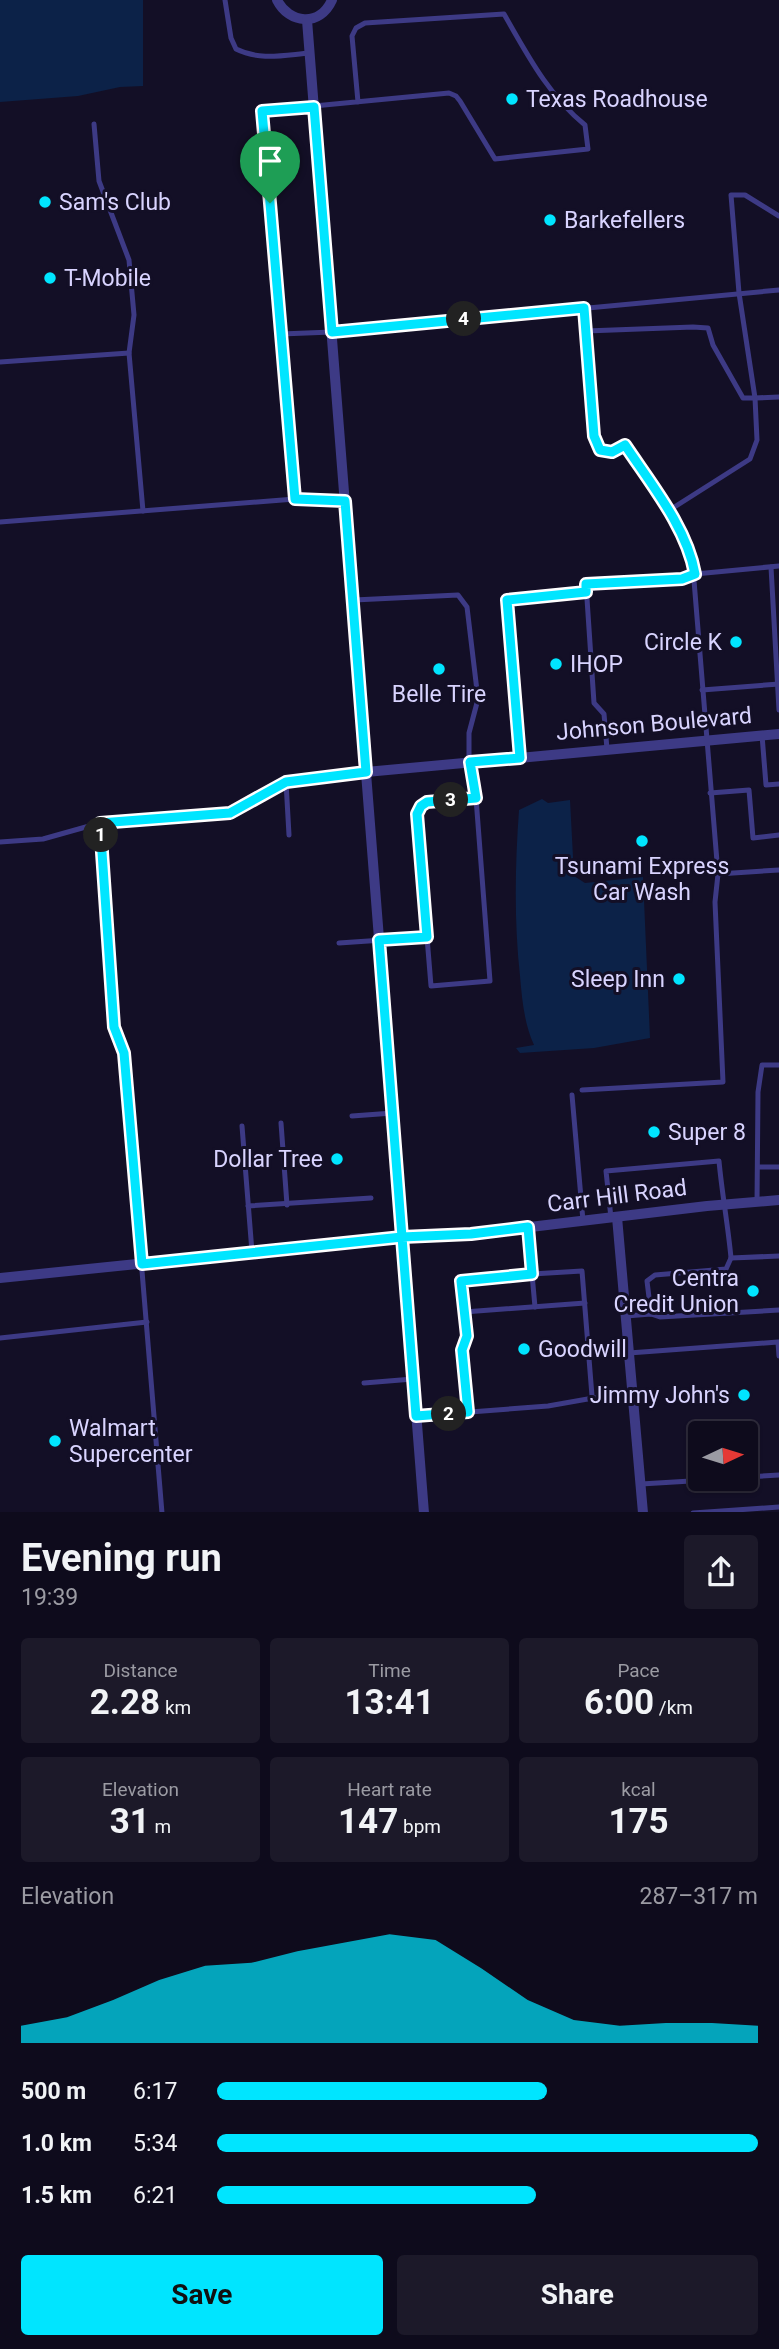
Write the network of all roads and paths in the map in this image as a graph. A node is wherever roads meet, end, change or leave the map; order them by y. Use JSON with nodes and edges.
{"nodes":[{"id":1,"x":225,"y":0,"type":"edge"},
{"id":2,"x":277,"y":0,"type":"edge"},
{"id":3,"x":332,"y":0,"type":"edge"},
{"id":4,"x":307,"y":20,"type":"junction"},
{"id":5,"x":310,"y":53,"type":"junction"},
{"id":6,"x":358,"y":102,"type":"junction"},
{"id":7,"x":314,"y":107,"type":"junction"},
{"id":8,"x":94,"y":124,"type":"dead end"},
{"id":9,"x":779,"y":216,"type":"edge"},
{"id":10,"x":779,"y":290,"type":"edge"},
{"id":11,"x":739,"y":293,"type":"junction"},
{"id":12,"x":584,"y":308,"type":"junction"},
{"id":13,"x":586,"y":331,"type":"junction"},
{"id":14,"x":332,"y":332,"type":"junction"},
{"id":15,"x":281,"y":334,"type":"junction"},
{"id":16,"x":129,"y":353,"type":"junction"},
{"id":17,"x":0,"y":362,"type":"edge"},
{"id":18,"x":779,"y":397,"type":"edge"},
{"id":19,"x":755,"y":398,"type":"junction"},
{"id":20,"x":295,"y":499,"type":"junction"},
{"id":21,"x":345,"y":501,"type":"junction"},
{"id":22,"x":667,"y":510,"type":"junction"},
{"id":23,"x":143,"y":511,"type":"junction"},
{"id":24,"x":0,"y":522,"type":"edge"},
{"id":25,"x":779,"y":566,"type":"edge"},
{"id":26,"x":771,"y":567,"type":"junction"},
{"id":27,"x":695,"y":574,"type":"junction"},
{"id":28,"x":586,"y":592,"type":"junction"},
{"id":29,"x":354,"y":600,"type":"junction"},
{"id":30,"x":779,"y":684,"type":"edge"},
{"id":31,"x":702,"y":690,"type":"junction"},
{"id":32,"x":779,"y":710,"type":"edge"},
{"id":33,"x":779,"y":734,"type":"edge"},
{"id":34,"x":762,"y":735,"type":"junction"},
{"id":35,"x":705,"y":740,"type":"junction"},
{"id":36,"x":607,"y":750,"type":"junction"},
{"id":37,"x":520,"y":758,"type":"junction"},
{"id":38,"x":470,"y":762,"type":"junction"},
{"id":39,"x":366,"y":772,"type":"junction"},
{"id":40,"x":286,"y":782,"type":"junction"},
{"id":41,"x":779,"y":784,"type":"edge"},
{"id":42,"x":766,"y":785,"type":"junction"},
{"id":43,"x":749,"y":790,"type":"junction"},
{"id":44,"x":710,"y":793,"type":"junction"},
{"id":45,"x":476,"y":798,"type":"junction"},
{"id":46,"x":100,"y":823,"type":"junction"},
{"id":47,"x":289,"y":835,"type":"dead end"},
{"id":48,"x":779,"y":835,"type":"edge"},
{"id":49,"x":0,"y":842,"type":"edge"},
{"id":50,"x":779,"y":870,"type":"edge"},
{"id":51,"x":718,"y":874,"type":"junction"},
{"id":52,"x":427,"y":937,"type":"junction"},
{"id":53,"x":379,"y":940,"type":"junction"},
{"id":54,"x":339,"y":943,"type":"dead end"},
{"id":55,"x":779,"y":1065,"type":"edge"},
{"id":56,"x":582,"y":1090,"type":"dead end"},
{"id":57,"x":572,"y":1094,"type":"dead end"},
{"id":58,"x":393,"y":1114,"type":"junction"},
{"id":59,"x":352,"y":1116,"type":"dead end"},
{"id":60,"x":281,"y":1123,"type":"dead end"},
{"id":61,"x":242,"y":1126,"type":"dead end"},
{"id":62,"x":758,"y":1167,"type":"junction"},
{"id":63,"x":779,"y":1167,"type":"edge"},
{"id":64,"x":371,"y":1198,"type":"dead end"},
{"id":65,"x":779,"y":1200,"type":"edge"},
{"id":66,"x":757,"y":1202,"type":"junction"},
{"id":67,"x":287,"y":1205,"type":"junction"},
{"id":68,"x":723,"y":1205,"type":"junction"},
{"id":69,"x":248,"y":1206,"type":"junction"},
{"id":70,"x":614,"y":1217,"type":"junction"},
{"id":71,"x":583,"y":1221,"type":"junction"},
{"id":72,"x":528,"y":1227,"type":"junction"},
{"id":73,"x":402,"y":1237,"type":"junction"},
{"id":74,"x":252,"y":1252,"type":"junction"},
{"id":75,"x":779,"y":1256,"type":"edge"},
{"id":76,"x":731,"y":1258,"type":"junction"},
{"id":77,"x":142,"y":1264,"type":"junction"},
{"id":78,"x":532,"y":1274,"type":"junction"},
{"id":79,"x":0,"y":1278,"type":"edge"},
{"id":80,"x":586,"y":1303,"type":"junction"},
{"id":81,"x":535,"y":1307,"type":"junction"},
{"id":82,"x":779,"y":1310,"type":"edge"},
{"id":83,"x":464,"y":1312,"type":"junction"},
{"id":84,"x":650,"y":1314,"type":"junction"},
{"id":85,"x":626,"y":1316,"type":"junction"},
{"id":86,"x":147,"y":1322,"type":"junction"},
{"id":87,"x":0,"y":1338,"type":"edge"},
{"id":88,"x":629,"y":1353,"type":"junction"},
{"id":89,"x":779,"y":1356,"type":"edge"},
{"id":90,"x":413,"y":1379,"type":"junction"},
{"id":91,"x":364,"y":1383,"type":"dead end"},
{"id":92,"x":633,"y":1391,"type":"junction"},
{"id":93,"x":592,"y":1396,"type":"junction"},
{"id":94,"x":468,"y":1412,"type":"junction"},
{"id":95,"x":416,"y":1416,"type":"junction"},
{"id":96,"x":779,"y":1475,"type":"edge"},
{"id":97,"x":758,"y":1476,"type":"edge"},
{"id":98,"x":688,"y":1481,"type":"edge"},
{"id":99,"x":641,"y":1484,"type":"junction"},
{"id":100,"x":779,"y":1507,"type":"edge"},
{"id":101,"x":162,"y":1512,"type":"edge"},
{"id":102,"x":424,"y":1512,"type":"edge"},
{"id":103,"x":643,"y":1512,"type":"edge"},
{"id":104,"x":707,"y":1512,"type":"edge"}],
"edges":[{"from":1,"to":5,"type":"lane"},
{"from":2,"to":4,"type":"street"},
{"from":3,"to":4,"type":"street"},
{"from":4,"to":5,"type":"street"},
{"from":5,"to":7,"type":"street"},
{"from":6,"to":6,"type":"lane"},
{"from":6,"to":7,"type":"lane"},
{"from":7,"to":14,"type":"street"},
{"from":7,"to":15,"type":"lane"},
{"from":8,"to":16,"type":"lane"},
{"from":9,"to":11,"type":"lane"},
{"from":10,"to":11,"type":"lane"},
{"from":11,"to":12,"type":"lane"},
{"from":11,"to":19,"type":"lane"},
{"from":12,"to":13,"type":"lane"},
{"from":12,"to":14,"type":"lane"},
{"from":13,"to":19,"type":"lane"},
{"from":13,"to":22,"type":"lane"},
{"from":14,"to":15,"type":"lane"},
{"from":14,"to":21,"type":"street"},
{"from":15,"to":20,"type":"lane"},
{"from":16,"to":17,"type":"lane"},
{"from":16,"to":23,"type":"lane"},
{"from":18,"to":19,"type":"lane"},
{"from":19,"to":22,"type":"lane"},
{"from":20,"to":21,"type":"lane"},
{"from":20,"to":23,"type":"lane"},
{"from":21,"to":29,"type":"street"},
{"from":22,"to":27,"type":"lane"},
{"from":23,"to":24,"type":"lane"},
{"from":25,"to":26,"type":"lane"},
{"from":26,"to":27,"type":"lane"},
{"from":26,"to":30,"type":"lane"},
{"from":27,"to":28,"type":"lane"},
{"from":27,"to":31,"type":"lane"},
{"from":28,"to":36,"type":"lane"},
{"from":28,"to":37,"type":"lane"},
{"from":29,"to":38,"type":"lane"},
{"from":29,"to":39,"type":"street"},
{"from":30,"to":31,"type":"lane"},
{"from":30,"to":32,"type":"lane"},
{"from":31,"to":35,"type":"lane"},
{"from":33,"to":34,"type":"street","name":"Johnson Boulevard"},
{"from":34,"to":35,"type":"street","name":"Johnson Boulevard"},
{"from":34,"to":42,"type":"lane"},
{"from":35,"to":36,"type":"street","name":"Johnson Boulevard"},
{"from":35,"to":44,"type":"lane"},
{"from":36,"to":37,"type":"street","name":"Johnson Boulevard"},
{"from":37,"to":38,"type":"street","name":"Johnson Boulevard"},
{"from":38,"to":39,"type":"street","name":"Johnson Boulevard"},
{"from":38,"to":45,"type":"lane"},
{"from":39,"to":40,"type":"lane"},
{"from":39,"to":53,"type":"street"},
{"from":40,"to":46,"type":"lane"},
{"from":40,"to":47,"type":"lane"},
{"from":41,"to":42,"type":"lane"},
{"from":42,"to":43,"type":"lane"},
{"from":43,"to":44,"type":"lane"},
{"from":43,"to":48,"type":"lane"},
{"from":44,"to":51,"type":"lane"},
{"from":45,"to":52,"type":"lane"},
{"from":45,"to":52,"type":"lane"},
{"from":46,"to":49,"type":"lane"},
{"from":46,"to":77,"type":"lane"},
{"from":50,"to":51,"type":"lane"},
{"from":51,"to":56,"type":"lane"},
{"from":52,"to":53,"type":"lane"},
{"from":53,"to":54,"type":"lane"},
{"from":53,"to":58,"type":"street"},
{"from":55,"to":62,"type":"lane"},
{"from":57,"to":71,"type":"lane"},
{"from":58,"to":59,"type":"lane"},
{"from":58,"to":73,"type":"street"},
{"from":60,"to":67,"type":"lane"},
{"from":61,"to":69,"type":"lane"},
{"from":62,"to":63,"type":"lane"},
{"from":62,"to":66,"type":"lane"},
{"from":64,"to":67,"type":"lane"},
{"from":65,"to":66,"type":"street","name":"Carr Hill Road"},
{"from":66,"to":68,"type":"street","name":"Carr Hill Road"},
{"from":67,"to":69,"type":"lane"},
{"from":68,"to":70,"type":"street","name":"Carr Hill Road"},
{"from":68,"to":70,"type":"lane"},
{"from":68,"to":76,"type":"lane"},
{"from":69,"to":74,"type":"lane"},
{"from":70,"to":71,"type":"street","name":"Carr Hill Road"},
{"from":70,"to":85,"type":"street"},
{"from":71,"to":72,"type":"street","name":"Carr Hill Road"},
{"from":72,"to":73,"type":"street","name":"Carr Hill Road"},
{"from":72,"to":78,"type":"lane"},
{"from":73,"to":74,"type":"street","name":"Carr Hill Road"},
{"from":73,"to":90,"type":"street"},
{"from":74,"to":77,"type":"street","name":"Carr Hill Road"},
{"from":75,"to":76,"type":"lane"},
{"from":76,"to":84,"type":"lane"},
{"from":77,"to":79,"type":"street","name":"Carr Hill Road"},
{"from":77,"to":86,"type":"lane"},
{"from":78,"to":80,"type":"lane"},
{"from":78,"to":81,"type":"lane"},
{"from":78,"to":83,"type":"lane"},
{"from":80,"to":81,"type":"lane"},
{"from":80,"to":93,"type":"lane"},
{"from":81,"to":83,"type":"lane"},
{"from":82,"to":84,"type":"lane"},
{"from":83,"to":94,"type":"lane"},
{"from":84,"to":85,"type":"lane"},
{"from":85,"to":88,"type":"street"},
{"from":86,"to":87,"type":"lane"},
{"from":86,"to":101,"type":"lane"},
{"from":88,"to":89,"type":"lane"},
{"from":88,"to":92,"type":"street"},
{"from":90,"to":91,"type":"lane"},
{"from":90,"to":95,"type":"street"},
{"from":92,"to":93,"type":"lane"},
{"from":92,"to":99,"type":"street"},
{"from":93,"to":94,"type":"lane"},
{"from":94,"to":95,"type":"lane"},
{"from":95,"to":102,"type":"street"},
{"from":96,"to":97,"type":"lane"},
{"from":98,"to":99,"type":"lane"},
{"from":99,"to":103,"type":"street"},
{"from":100,"to":104,"type":"lane"}]}
